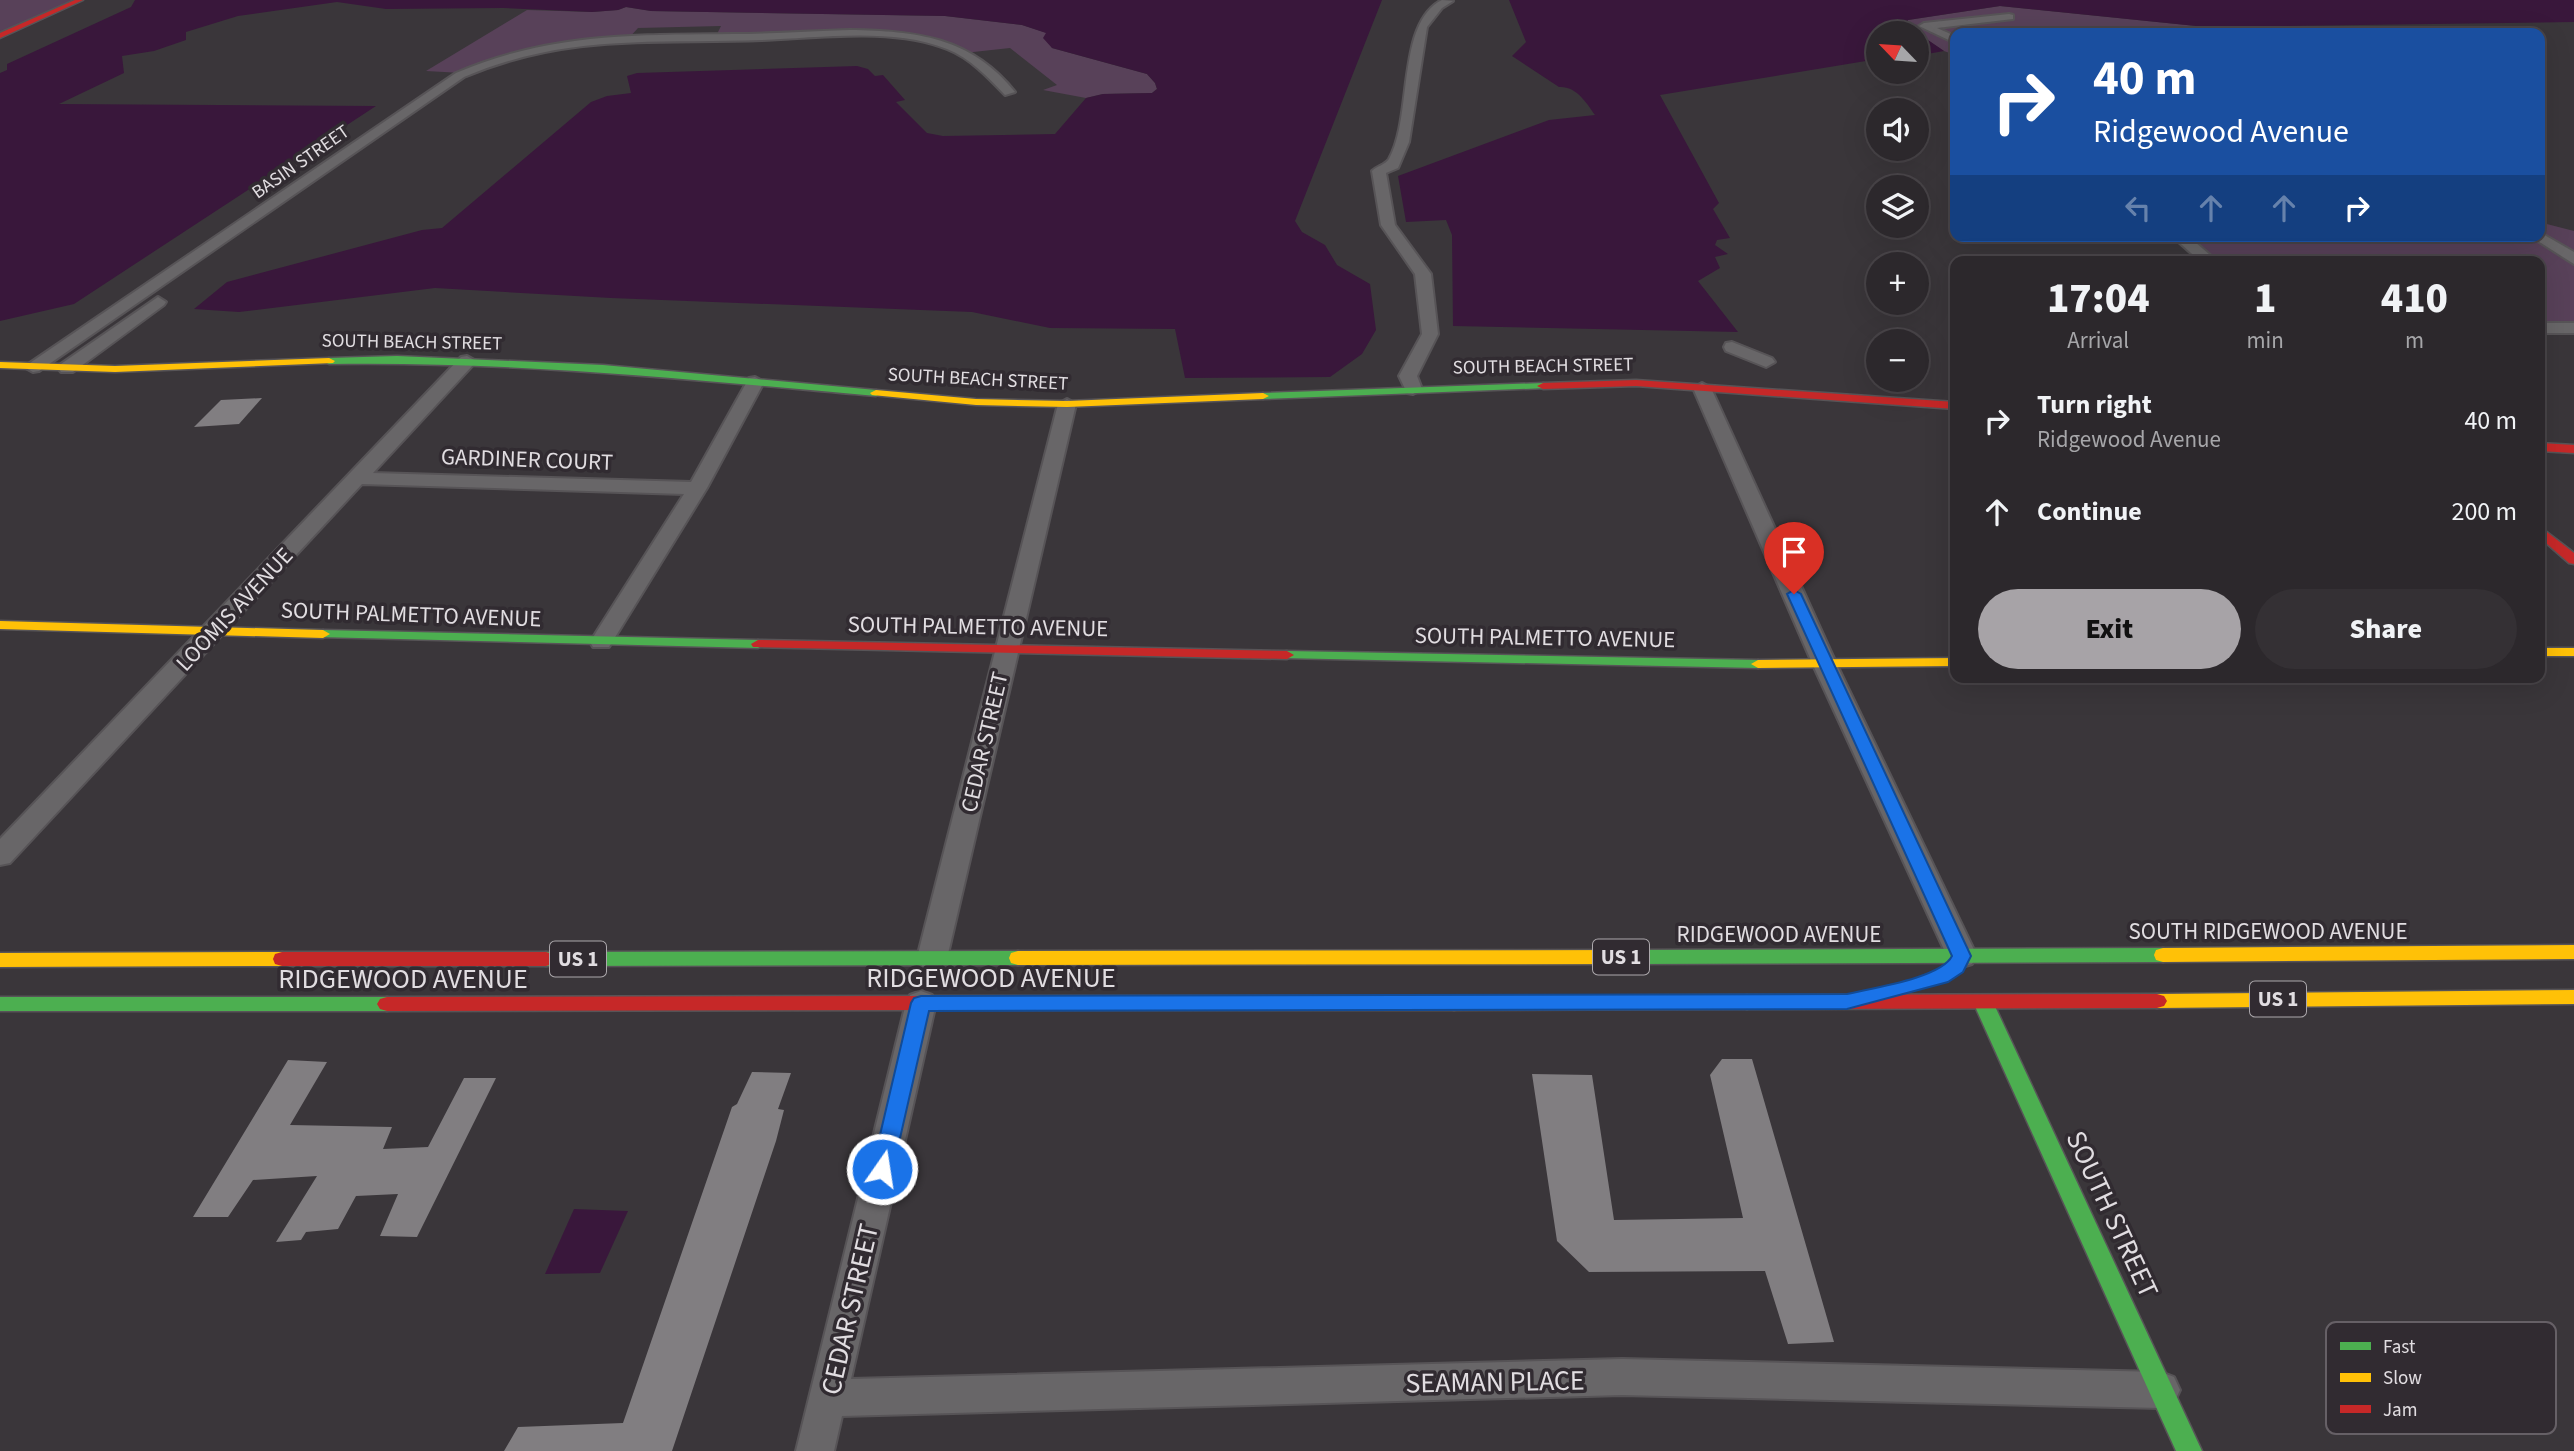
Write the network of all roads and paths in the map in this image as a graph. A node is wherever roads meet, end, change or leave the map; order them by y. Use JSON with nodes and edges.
{"nodes":[{"id":1,"x":80,"y":0,"type":"edge"},
{"id":2,"x":1450,"y":1,"type":"edge"},
{"id":3,"x":2009,"y":17,"type":"dead end"},
{"id":4,"x":6,"y":33,"type":"edge"},
{"id":5,"x":1950,"y":38,"type":"edge"},
{"id":6,"x":610,"y":41,"type":"junction"},
{"id":7,"x":460,"y":75,"type":"junction"},
{"id":8,"x":479,"y":75,"type":"junction"},
{"id":9,"x":1009,"y":92,"type":"dead end"},
{"id":10,"x":430,"y":109,"type":"junction"},
{"id":11,"x":409,"y":110,"type":"junction"},
{"id":12,"x":373,"y":149,"type":"junction"},
{"id":13,"x":350,"y":150,"type":"junction"},
{"id":14,"x":309,"y":178,"type":"junction"},
{"id":15,"x":333,"y":178,"type":"junction"},
{"id":16,"x":255,"y":234,"type":"dead end"},
{"id":17,"x":2545,"y":241,"type":"edge"},
{"id":18,"x":2186,"y":242,"type":"edge"},
{"id":19,"x":233,"y":249,"type":"dead end"},
{"id":20,"x":205,"y":250,"type":"junction"},
{"id":21,"x":2204,"y":256,"type":"edge"},
{"id":22,"x":2574,"y":259,"type":"edge"},
{"id":23,"x":165,"y":298,"type":"dead end"},
{"id":24,"x":2545,"y":328,"type":"edge"},
{"id":25,"x":2574,"y":328,"type":"edge"},
{"id":26,"x":1732,"y":347,"type":"dead end"},
{"id":27,"x":467,"y":361,"type":"junction"},
{"id":28,"x":1766,"y":362,"type":"dead end"},
{"id":29,"x":0,"y":365,"type":"edge"},
{"id":30,"x":33,"y":367,"type":"junction"},
{"id":31,"x":66,"y":368,"type":"junction"},
{"id":32,"x":755,"y":382,"type":"junction"},
{"id":33,"x":1702,"y":388,"type":"junction"},
{"id":34,"x":1413,"y":389,"type":"junction"},
{"id":35,"x":1067,"y":404,"type":"junction"},
{"id":36,"x":1950,"y":406,"type":"edge"},
{"id":37,"x":2545,"y":447,"type":"edge"},
{"id":38,"x":2574,"y":449,"type":"edge"},
{"id":39,"x":356,"y":478,"type":"junction"},
{"id":40,"x":697,"y":488,"type":"junction"},
{"id":41,"x":2545,"y":535,"type":"edge"},
{"id":42,"x":2574,"y":559,"type":"edge"},
{"id":43,"x":0,"y":625,"type":"edge"},
{"id":44,"x":214,"y":631,"type":"junction"},
{"id":45,"x":601,"y":642,"type":"junction"},
{"id":46,"x":1006,"y":650,"type":"junction"},
{"id":47,"x":2545,"y":652,"type":"edge"},
{"id":48,"x":2574,"y":652,"type":"edge"},
{"id":49,"x":1950,"y":662,"type":"edge"},
{"id":50,"x":1825,"y":665,"type":"junction"},
{"id":51,"x":0,"y":856,"type":"edge"},
{"id":52,"x":2574,"y":952,"type":"edge"},
{"id":53,"x":2072,"y":955,"type":"junction"},
{"id":54,"x":932,"y":958,"type":"junction"},
{"id":55,"x":1021,"y":958,"type":"junction"},
{"id":56,"x":3,"y":960,"type":"edge"},
{"id":57,"x":1955,"y":964,"type":"junction"},
{"id":58,"x":2022,"y":972,"type":"dead end"},
{"id":59,"x":961,"y":976,"type":"dead end"},
{"id":60,"x":1914,"y":984,"type":"dead end"},
{"id":61,"x":868,"y":985,"type":"dead end"},
{"id":62,"x":923,"y":988,"type":"junction"},
{"id":63,"x":1984,"y":995,"type":"junction"},
{"id":64,"x":2574,"y":997,"type":"edge"},
{"id":65,"x":1847,"y":1002,"type":"junction"},
{"id":66,"x":0,"y":1004,"type":"edge"},
{"id":67,"x":790,"y":1004,"type":"junction"},
{"id":68,"x":2161,"y":1391,"type":"junction"},
{"id":69,"x":829,"y":1398,"type":"junction"},
{"id":70,"x":815,"y":1451,"type":"edge"},
{"id":71,"x":2189,"y":1451,"type":"edge"}],
"edges":[{"from":1,"to":4,"type":"street"},
{"from":2,"to":34,"type":"street"},
{"from":3,"to":5,"type":"street"},
{"from":6,"to":7,"type":"street","name":"BASIN STREET"},
{"from":6,"to":8,"type":"street","name":"BASIN STREET"},
{"from":6,"to":9,"type":"street","name":"BASIN STREET"},
{"from":7,"to":8,"type":"street"},
{"from":7,"to":11,"type":"street","name":"BASIN STREET"},
{"from":8,"to":10,"type":"street","name":"BASIN STREET"},
{"from":10,"to":11,"type":"street"},
{"from":10,"to":12,"type":"street","name":"BASIN STREET"},
{"from":11,"to":13,"type":"street","name":"BASIN STREET"},
{"from":12,"to":13,"type":"street"},
{"from":12,"to":15,"type":"street","name":"BASIN STREET"},
{"from":13,"to":14,"type":"street","name":"BASIN STREET"},
{"from":14,"to":15,"type":"street"},
{"from":14,"to":20,"type":"street","name":"BASIN STREET"},
{"from":15,"to":16,"type":"street","name":"BASIN STREET"},
{"from":17,"to":22,"type":"street"},
{"from":18,"to":21,"type":"street"},
{"from":19,"to":20,"type":"street"},
{"from":20,"to":30,"type":"street","name":"BASIN STREET"},
{"from":23,"to":31,"type":"street"},
{"from":24,"to":25,"type":"street"},
{"from":26,"to":28,"type":"street"},
{"from":27,"to":31,"type":"street","name":"SOUTH BEACH STREET"},
{"from":27,"to":32,"type":"street","name":"SOUTH BEACH STREET"},
{"from":27,"to":39,"type":"street","name":"LOOMIS AVENUE"},
{"from":29,"to":30,"type":"street","name":"SOUTH BEACH STREET"},
{"from":30,"to":31,"type":"street","name":"SOUTH BEACH STREET"},
{"from":32,"to":35,"type":"street","name":"SOUTH BEACH STREET"},
{"from":32,"to":40,"type":"street"},
{"from":33,"to":34,"type":"street","name":"SOUTH BEACH STREET"},
{"from":33,"to":36,"type":"street","name":"SOUTH BEACH STREET"},
{"from":33,"to":50,"type":"street"},
{"from":34,"to":35,"type":"street","name":"SOUTH BEACH STREET"},
{"from":35,"to":46,"type":"street","name":"CEDAR STREET"},
{"from":37,"to":38,"type":"street"},
{"from":39,"to":40,"type":"street","name":"GARDINER COURT"},
{"from":39,"to":44,"type":"street","name":"LOOMIS AVENUE"},
{"from":40,"to":45,"type":"street"},
{"from":41,"to":42,"type":"street"},
{"from":43,"to":44,"type":"street","name":"SOUTH PALMETTO AVENUE"},
{"from":44,"to":45,"type":"street","name":"SOUTH PALMETTO AVENUE"},
{"from":44,"to":51,"type":"street","name":"LOOMIS AVENUE"},
{"from":45,"to":46,"type":"street","name":"SOUTH PALMETTO AVENUE"},
{"from":46,"to":50,"type":"street","name":"SOUTH PALMETTO AVENUE"},
{"from":46,"to":54,"type":"street","name":"CEDAR STREET"},
{"from":47,"to":48,"type":"street"},
{"from":49,"to":50,"type":"street","name":"SOUTH PALMETTO AVENUE"},
{"from":50,"to":57,"type":"street"},
{"from":52,"to":53,"type":"street","name":"SOUTH RIDGEWOOD AVENUE","number":"US 1"},
{"from":53,"to":57,"type":"street","name":"SOUTH RIDGEWOOD AVENUE","number":"US 1"},
{"from":53,"to":58,"type":"street"},
{"from":54,"to":55,"type":"street","name":"RIDGEWOOD AVENUE","number":"US 1"},
{"from":54,"to":56,"type":"street","name":"RIDGEWOOD AVENUE","number":"US 1"},
{"from":54,"to":62,"type":"street"},
{"from":55,"to":57,"type":"street","name":"RIDGEWOOD AVENUE","number":"US 1"},
{"from":55,"to":59,"type":"street"},
{"from":60,"to":65,"type":"street"},
{"from":61,"to":67,"type":"street"},
{"from":62,"to":65,"type":"street","name":"RIDGEWOOD AVENUE","number":"US 1"},
{"from":62,"to":67,"type":"street","name":"RIDGEWOOD AVENUE","number":"US 1"},
{"from":62,"to":69,"type":"street","name":"CEDAR STREET"},
{"from":63,"to":64,"type":"street","number":"US 1"},
{"from":63,"to":65,"type":"street","name":"RIDGEWOOD AVENUE","number":"US 1"},
{"from":63,"to":68,"type":"street","name":"SOUTH STREET"},
{"from":66,"to":67,"type":"street","name":"RIDGEWOOD AVENUE","number":"US 1"},
{"from":68,"to":69,"type":"street","name":"SEAMAN PLACE"},
{"from":68,"to":71,"type":"street","name":"SOUTH STREET"},
{"from":69,"to":70,"type":"street","name":"CEDAR STREET"}]}
